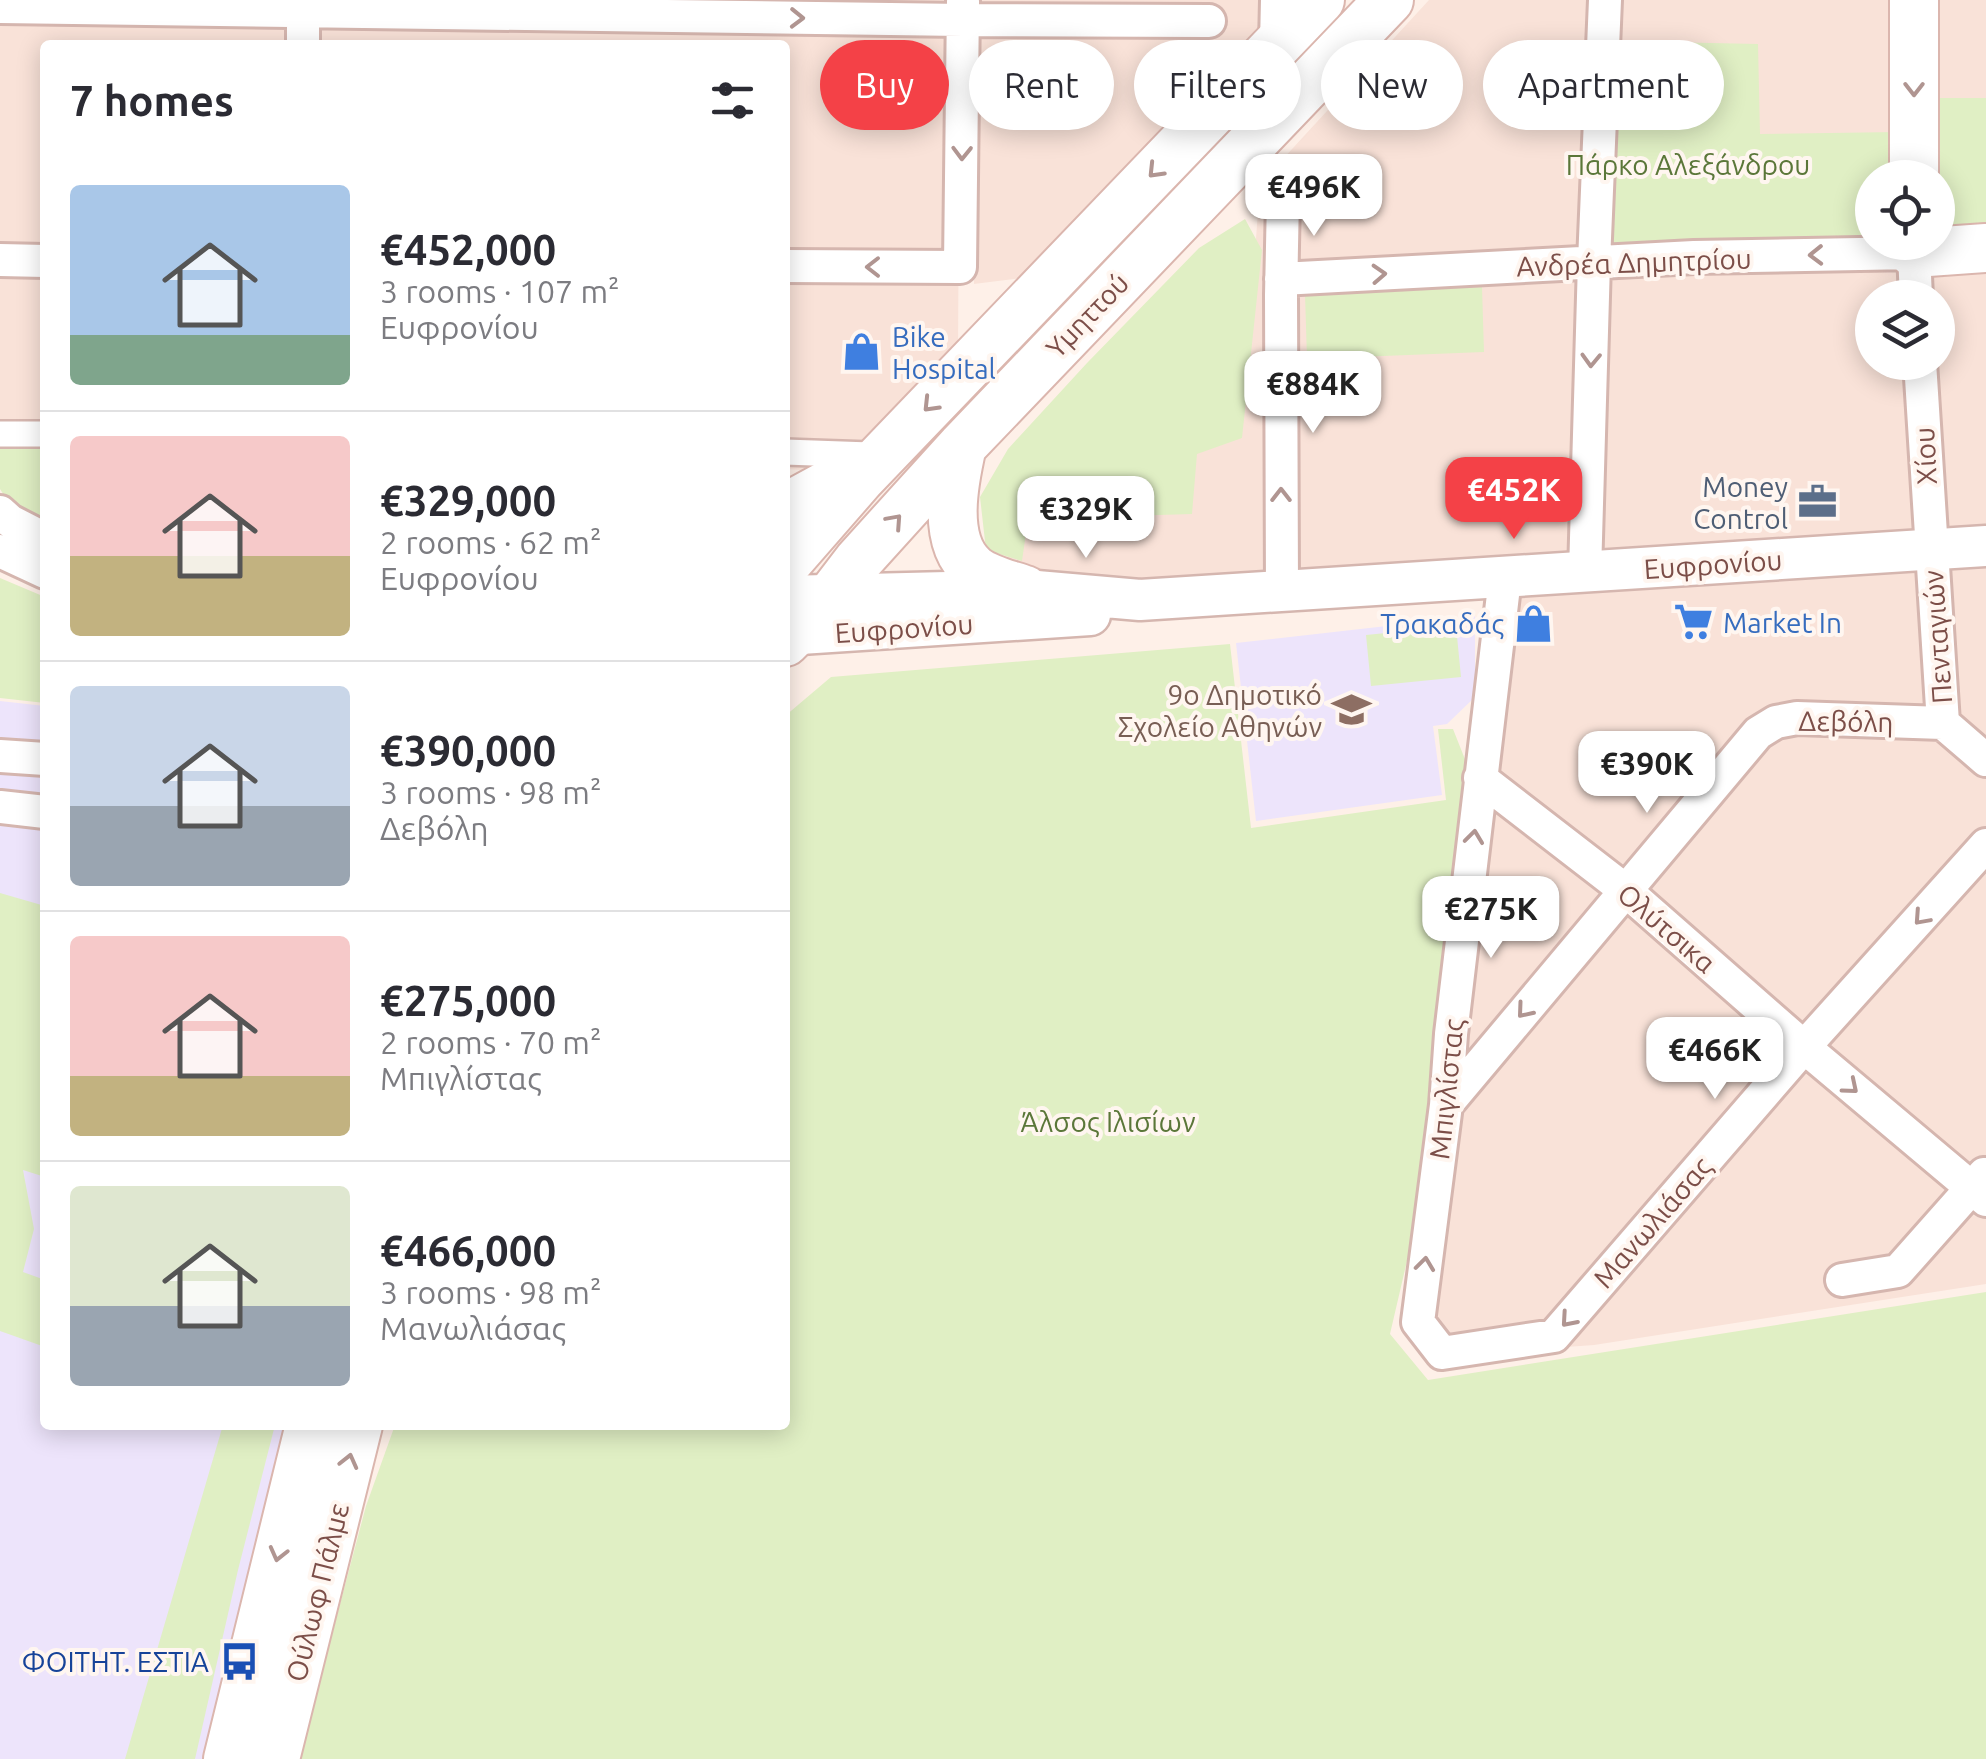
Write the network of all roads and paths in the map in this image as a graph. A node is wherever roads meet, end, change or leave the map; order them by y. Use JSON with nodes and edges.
{"nodes":[{"id":1,"x":1320,"y":0,"type":"edge"},
{"id":2,"x":1389,"y":0,"type":"edge"},
{"id":3,"x":1605,"y":0,"type":"edge"},
{"id":4,"x":1914,"y":0,"type":"edge"},
{"id":5,"x":303,"y":6,"type":"edge"},
{"id":6,"x":0,"y":7,"type":"edge"},
{"id":7,"x":963,"y":10,"type":"edge"},
{"id":8,"x":632,"y":20,"type":"edge"},
{"id":9,"x":1210,"y":21,"type":"dead end"},
{"id":10,"x":1277,"y":23,"type":"edge"},
{"id":11,"x":303,"y":40,"type":"edge"},
{"id":12,"x":1914,"y":160,"type":"edge"},
{"id":13,"x":1283,"y":198,"type":"dead end"},
{"id":14,"x":1986,"y":248,"type":"edge"},
{"id":15,"x":0,"y":260,"type":"edge"},
{"id":16,"x":40,"y":260,"type":"edge"},
{"id":17,"x":1594,"y":262,"type":"junction"},
{"id":18,"x":1915,"y":264,"type":"edge"},
{"id":19,"x":790,"y":266,"type":"edge"},
{"id":20,"x":1282,"y":278,"type":"junction"},
{"id":21,"x":1921,"y":380,"type":"edge"},
{"id":22,"x":0,"y":434,"type":"edge"},
{"id":23,"x":40,"y":434,"type":"edge"},
{"id":24,"x":962,"y":446,"type":"junction"},
{"id":25,"x":790,"y":452,"type":"edge"},
{"id":26,"x":882,"y":455,"type":"junction"},
{"id":27,"x":790,"y":505,"type":"edge"},
{"id":28,"x":0,"y":512,"type":"edge"},
{"id":29,"x":40,"y":536,"type":"edge"},
{"id":30,"x":1986,"y":546,"type":"edge"},
{"id":31,"x":1930,"y":550,"type":"junction"},
{"id":32,"x":0,"y":551,"type":"edge"},
{"id":33,"x":790,"y":560,"type":"edge"},
{"id":34,"x":40,"y":570,"type":"edge"},
{"id":35,"x":1585,"y":573,"type":"junction"},
{"id":36,"x":1505,"y":578,"type":"junction"},
{"id":37,"x":1025,"y":590,"type":"junction"},
{"id":38,"x":1282,"y":592,"type":"junction"},
{"id":39,"x":832,"y":595,"type":"junction"},
{"id":40,"x":1140,"y":600,"type":"junction"},
{"id":41,"x":790,"y":625,"type":"edge"},
{"id":42,"x":790,"y":627,"type":"edge"},
{"id":43,"x":1943,"y":723,"type":"junction"},
{"id":44,"x":0,"y":756,"type":"edge"},
{"id":45,"x":40,"y":759,"type":"edge"},
{"id":46,"x":1986,"y":760,"type":"edge"},
{"id":47,"x":1480,"y":778,"type":"junction"},
{"id":48,"x":0,"y":808,"type":"edge"},
{"id":49,"x":40,"y":812,"type":"edge"},
{"id":50,"x":1986,"y":845,"type":"edge"},
{"id":51,"x":1625,"y":890,"type":"junction"},
{"id":52,"x":1804,"y":1047,"type":"junction"},
{"id":53,"x":1446,"y":1105,"type":"junction"},
{"id":54,"x":1981,"y":1187,"type":"edge"},
{"id":55,"x":1842,"y":1280,"type":"dead end"},
{"id":56,"x":1442,"y":1353,"type":"joint"},
{"id":57,"x":309,"y":1430,"type":"edge"},
{"id":58,"x":357,"y":1430,"type":"edge"},
{"id":59,"x":228,"y":1759,"type":"edge"},
{"id":60,"x":275,"y":1759,"type":"edge"}],
"edges":[{"from":1,"to":10,"type":"main road","name":"Υμηττού"},
{"from":2,"to":24,"type":"main road","name":"Υμηττού"},
{"from":3,"to":17,"type":"street"},
{"from":4,"to":12,"type":"main road","one_way":true},
{"from":5,"to":6,"type":"street"},
{"from":5,"to":8,"type":"street"},
{"from":5,"to":11,"type":"street"},
{"from":8,"to":7,"type":"street","one_way":true},
{"from":7,"to":9,"type":"street"},
{"from":7,"to":19,"type":"street","one_way":true},
{"from":10,"to":26,"type":"main road","name":"Υμηττού","one_way":true},
{"from":13,"to":20,"type":"street"},
{"from":14,"to":18,"type":"main road","name":"Ανδρέα Δημητρίου"},
{"from":15,"to":16,"type":"street"},
{"from":18,"to":17,"type":"street","name":"Ανδρέα Δημητρίου","one_way":true},
{"from":20,"to":17,"type":"street","name":"Ανδρέα Δημητρίου","one_way":true},
{"from":17,"to":35,"type":"street","one_way":true},
{"from":38,"to":20,"type":"street","one_way":true},
{"from":21,"to":31,"type":"street","name":"Χίου"},
{"from":22,"to":23,"type":"street"},
{"from":24,"to":37,"type":"main road"},
{"from":39,"to":24,"type":"main road","name":"Υμηττού","one_way":true},
{"from":25,"to":26,"type":"street"},
{"from":26,"to":27,"type":"main road"},
{"from":26,"to":33,"type":"main road","name":"Υμηττού"},
{"from":28,"to":29,"type":"street"},
{"from":30,"to":31,"type":"street","name":"Ευφρονίου"},
{"from":31,"to":35,"type":"street","name":"Ευφρονίου"},
{"from":31,"to":43,"type":"street","name":"Πενταγιών"},
{"from":32,"to":34,"type":"street"},
{"from":35,"to":36,"type":"street","name":"Ευφρονίου"},
{"from":36,"to":38,"type":"street","name":"Ευφρονίου"},
{"from":36,"to":47,"type":"street","name":"Μπιγλίστας"},
{"from":37,"to":39,"type":"street","name":"Ευφρονίου"},
{"from":37,"to":40,"type":"street","name":"Ευφρονίου"},
{"from":38,"to":40,"type":"street","name":"Ευφρονίου"},
{"from":39,"to":41,"type":"main road","name":"Υμηττού"},
{"from":40,"to":42,"type":"street","name":"Ευφρονίου"},
{"from":43,"to":46,"type":"street"},
{"from":43,"to":51,"type":"street","name":"Δεβόλη"},
{"from":44,"to":45,"type":"street"},
{"from":47,"to":51,"type":"street","name":"Ολύτσικα"},
{"from":53,"to":47,"type":"street","name":"Μπιγλίστας","one_way":true},
{"from":48,"to":49,"type":"street"},
{"from":50,"to":52,"type":"street","name":"Μανωλιάσας","one_way":true},
{"from":51,"to":52,"type":"street","name":"Ολύτσικα"},
{"from":51,"to":53,"type":"street","name":"Δεβόλη","one_way":true},
{"from":52,"to":54,"type":"street","name":"Ολύτσικα","one_way":true},
{"from":52,"to":56,"type":"street","name":"Μανωλιάσας","one_way":true},
{"from":56,"to":53,"type":"street","name":"Μπιγλίστας","one_way":true},
{"from":54,"to":55,"type":"street"},
{"from":57,"to":59,"type":"main road","name":"Ούλωφ Πάλμε","one_way":true},
{"from":60,"to":58,"type":"main road","name":"Ούλωφ Πάλμε","one_way":true}]}
